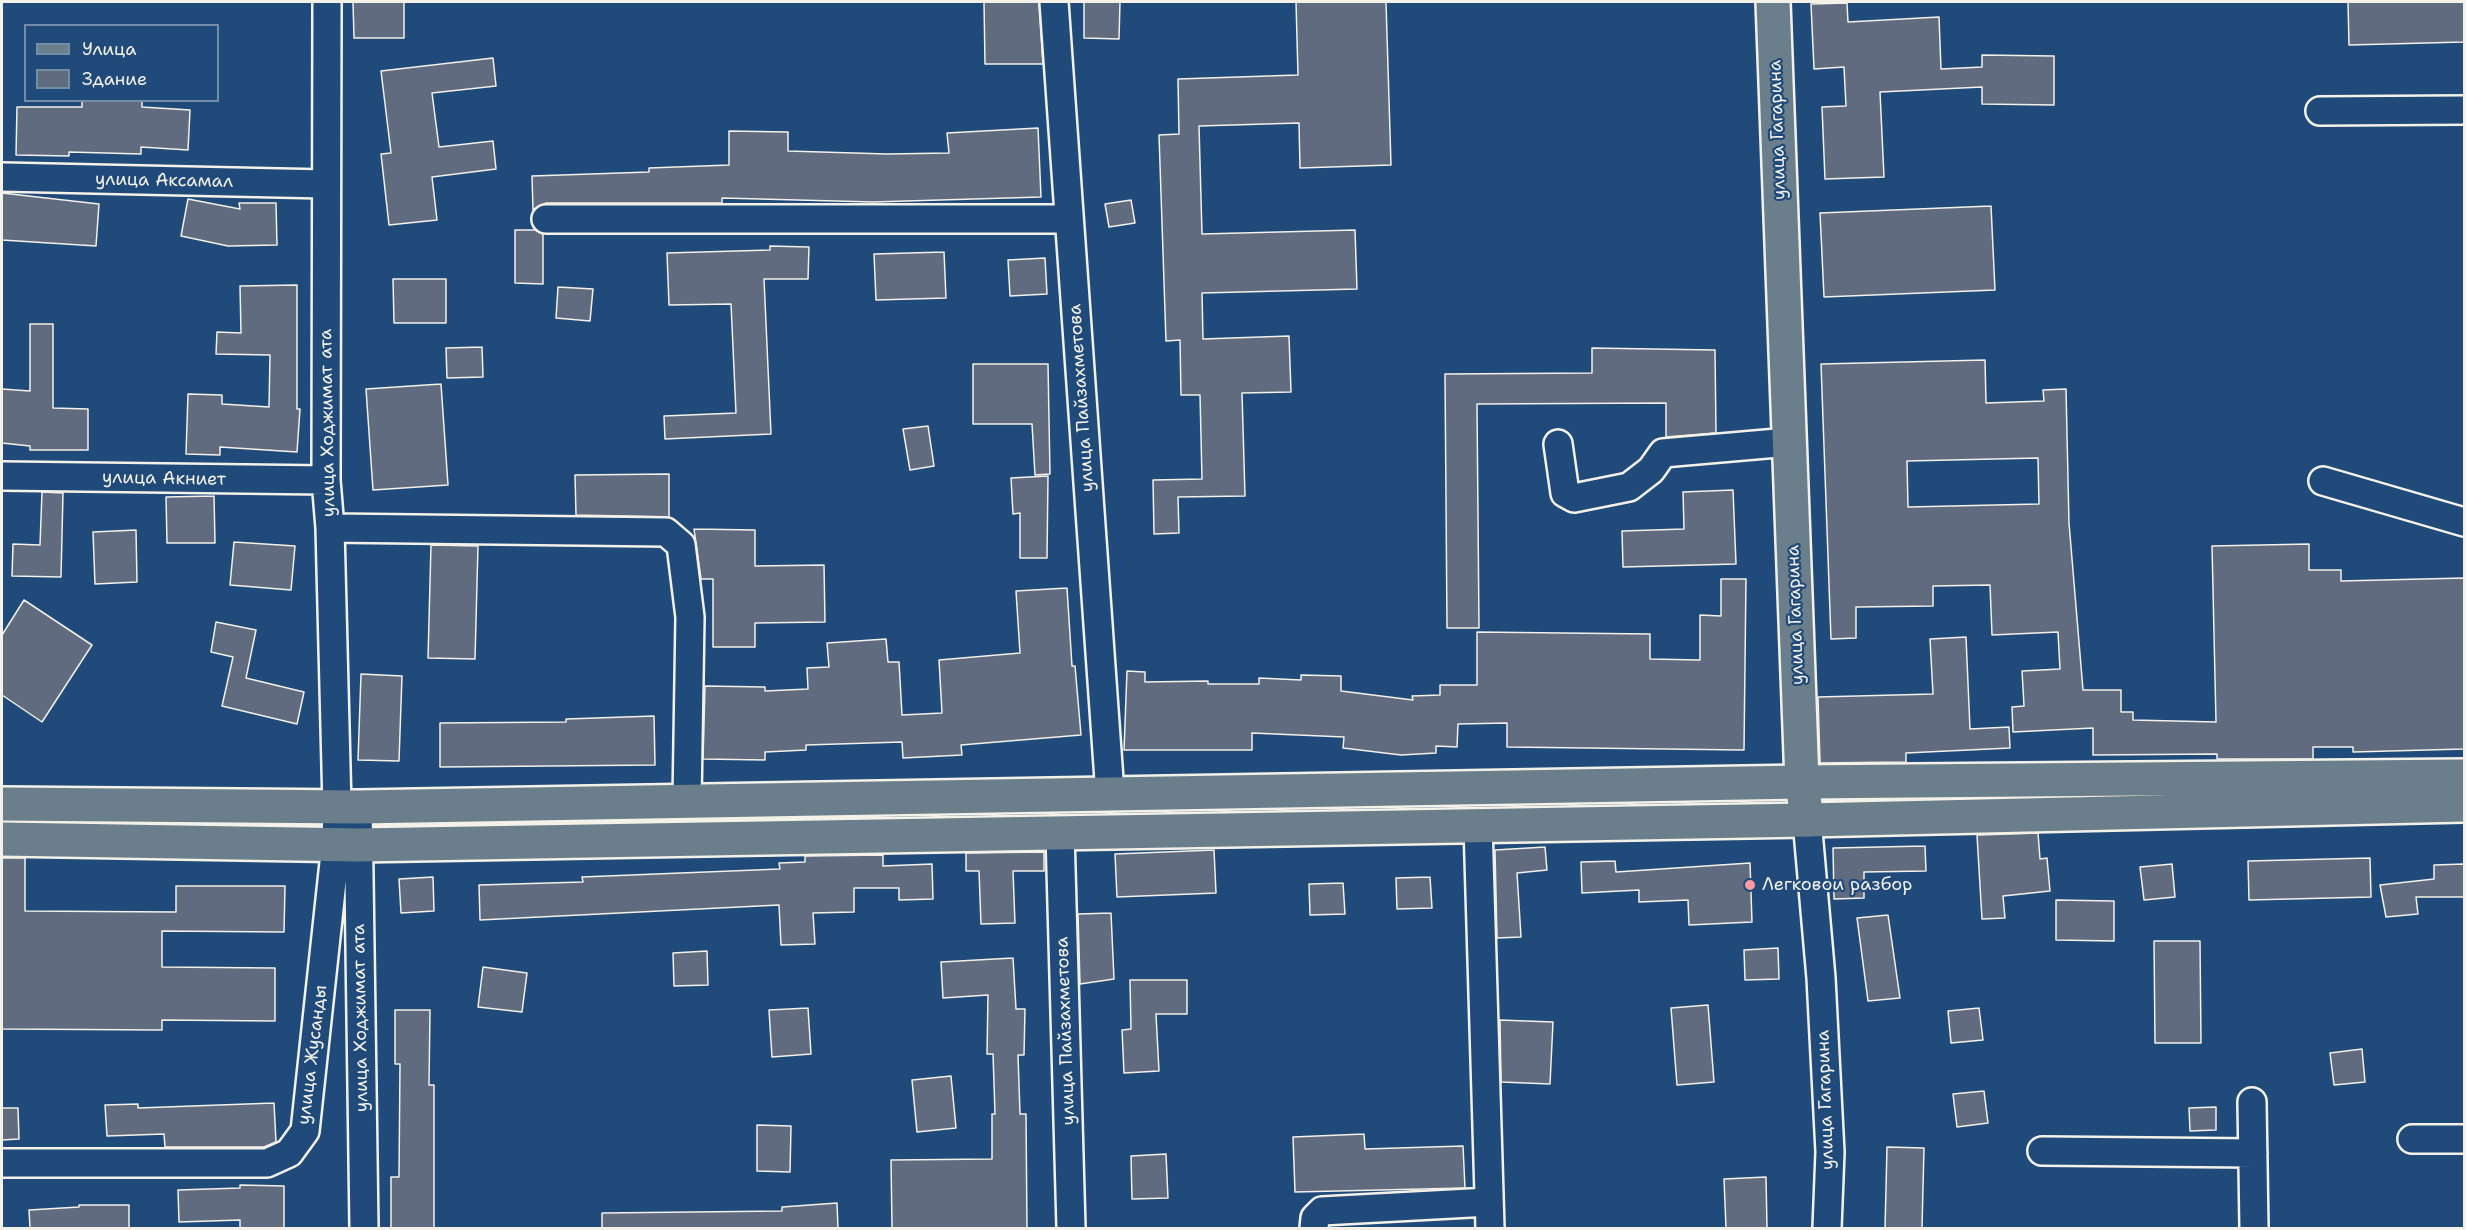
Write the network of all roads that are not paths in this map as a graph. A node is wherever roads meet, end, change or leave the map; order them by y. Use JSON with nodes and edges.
{"nodes":[{"id":1,"x":327,"y":2,"type":"edge"},
{"id":2,"x":1054,"y":2,"type":"edge"},
{"id":3,"x":1773,"y":2,"type":"edge"},
{"id":4,"x":2464,"y":110,"type":"edge"},
{"id":5,"x":2320,"y":111,"type":"dead end"},
{"id":6,"x":2,"y":177,"type":"edge"},
{"id":7,"x":326,"y":184,"type":"junction"},
{"id":8,"x":546,"y":219,"type":"dead end"},
{"id":9,"x":1069,"y":219,"type":"junction"},
{"id":10,"x":1789,"y":442,"type":"junction"},
{"id":11,"x":1558,"y":444,"type":"dead end"},
{"id":12,"x":2,"y":476,"type":"edge"},
{"id":13,"x":326,"y":480,"type":"junction"},
{"id":14,"x":2323,"y":481,"type":"dead end"},
{"id":15,"x":2464,"y":522,"type":"edge"},
{"id":16,"x":330,"y":528,"type":"junction"},
{"id":17,"x":2464,"y":776,"type":"edge"},
{"id":18,"x":1802,"y":782,"type":"junction"},
{"id":19,"x":1110,"y":794,"type":"junction"},
{"id":20,"x":687,"y":801,"type":"junction"},
{"id":21,"x":2,"y":804,"type":"edge"},
{"id":22,"x":2464,"y":805,"type":"edge"},
{"id":23,"x":348,"y":807,"type":"junction"},
{"id":24,"x":1807,"y":820,"type":"junction"},
{"id":25,"x":1478,"y":825,"type":"junction"},
{"id":26,"x":1060,"y":833,"type":"junction"},
{"id":27,"x":2,"y":839,"type":"edge"},
{"id":28,"x":347,"y":844,"type":"junction"},
{"id":29,"x":2252,"y":1102,"type":"dead end"},
{"id":30,"x":2464,"y":1139,"type":"edge"},
{"id":31,"x":2412,"y":1140,"type":"dead end"},
{"id":32,"x":2042,"y":1151,"type":"dead end"},
{"id":33,"x":2253,"y":1153,"type":"junction"},
{"id":34,"x":2,"y":1164,"type":"edge"},
{"id":35,"x":1489,"y":1202,"type":"junction"},
{"id":36,"x":364,"y":1228,"type":"edge"},
{"id":37,"x":1071,"y":1228,"type":"edge"},
{"id":38,"x":1314,"y":1228,"type":"edge"},
{"id":39,"x":1490,"y":1228,"type":"edge"},
{"id":40,"x":1827,"y":1228,"type":"edge"},
{"id":41,"x":2254,"y":1228,"type":"edge"}],
"edges":[{"from":1,"to":7,"type":"street","name":"улица Ходжимат ата"},
{"from":2,"to":9,"type":"street","name":"улица Пайзахметова"},
{"from":3,"to":10,"type":"main road","name":"улица Гагарина"},
{"from":4,"to":5,"type":"street"},
{"from":6,"to":7,"type":"street","name":"улица Аксамал"},
{"from":7,"to":13,"type":"street","name":"улица Ходжимат ата"},
{"from":8,"to":9,"type":"street"},
{"from":9,"to":19,"type":"street","name":"улица Пайзахметова"},
{"from":10,"to":11,"type":"street"},
{"from":10,"to":18,"type":"main road","name":"улица Гагарина"},
{"from":12,"to":13,"type":"street","name":"улица Акниет"},
{"from":13,"to":16,"type":"street","name":"улица Ходжимат ата"},
{"from":14,"to":15,"type":"street"},
{"from":16,"to":20,"type":"street"},
{"from":16,"to":23,"type":"street","name":"улица Ходжимат ата"},
{"from":17,"to":18,"type":"main road"},
{"from":18,"to":19,"type":"main road"},
{"from":18,"to":24,"type":"main road","name":"улица Гагарина"},
{"from":19,"to":20,"type":"main road"},
{"from":20,"to":23,"type":"main road"},
{"from":21,"to":23,"type":"main road"},
{"from":22,"to":24,"type":"main road"},
{"from":23,"to":28,"type":"street","name":"улица Ходжимат ата"},
{"from":24,"to":25,"type":"main road"},
{"from":24,"to":40,"type":"street","name":"улица Гагарина"},
{"from":25,"to":26,"type":"main road"},
{"from":25,"to":35,"type":"street"},
{"from":26,"to":28,"type":"main road"},
{"from":26,"to":37,"type":"street","name":"улица Пайзахметова"},
{"from":27,"to":28,"type":"main road"},
{"from":28,"to":34,"type":"street","name":"улица Жусанды"},
{"from":28,"to":36,"type":"street","name":"улица Ходжимат ата"},
{"from":29,"to":33,"type":"street"},
{"from":30,"to":31,"type":"street"},
{"from":32,"to":33,"type":"street"},
{"from":33,"to":41,"type":"street"},
{"from":35,"to":38,"type":"street"},
{"from":35,"to":39,"type":"street"}]}
